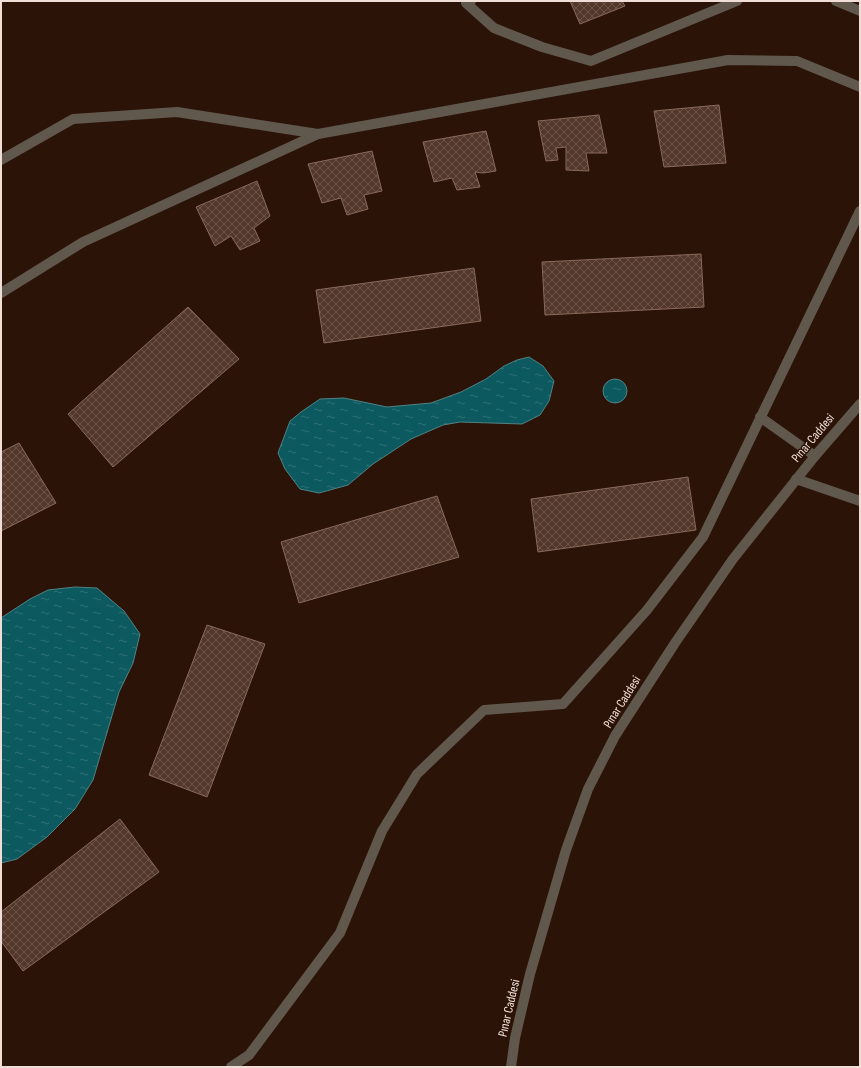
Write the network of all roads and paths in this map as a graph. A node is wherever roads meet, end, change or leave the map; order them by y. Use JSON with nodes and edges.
{"nodes":[{"id":1,"x":471,"y":1,"type":"edge"},
{"id":2,"x":737,"y":1,"type":"edge"},
{"id":3,"x":836,"y":1,"type":"edge"},
{"id":4,"x":860,"y":11,"type":"edge"},
{"id":5,"x":860,"y":87,"type":"edge"},
{"id":6,"x":318,"y":134,"type":"junction"},
{"id":7,"x":1,"y":160,"type":"edge"},
{"id":8,"x":860,"y":211,"type":"edge"},
{"id":9,"x":1,"y":294,"type":"edge"},
{"id":10,"x":860,"y":404,"type":"edge"},
{"id":11,"x":760,"y":417,"type":"junction"},
{"id":12,"x":815,"y":456,"type":"junction"},
{"id":13,"x":796,"y":479,"type":"junction"},
{"id":14,"x":860,"y":501,"type":"edge"},
{"id":15,"x":231,"y":1067,"type":"edge"},
{"id":16,"x":511,"y":1067,"type":"edge"}],
"edges":[{"from":1,"to":2,"type":"street"},
{"from":3,"to":4,"type":"street"},
{"from":5,"to":6,"type":"street"},
{"from":6,"to":7,"type":"street"},
{"from":6,"to":9,"type":"street"},
{"from":8,"to":11,"type":"street"},
{"from":10,"to":12,"type":"street","name":"Pınar Caddesi"},
{"from":11,"to":12,"type":"street"},
{"from":11,"to":15,"type":"street"},
{"from":12,"to":13,"type":"street","name":"Pınar Caddesi"},
{"from":13,"to":14,"type":"street"},
{"from":13,"to":16,"type":"street","name":"Pınar Caddesi"}]}
